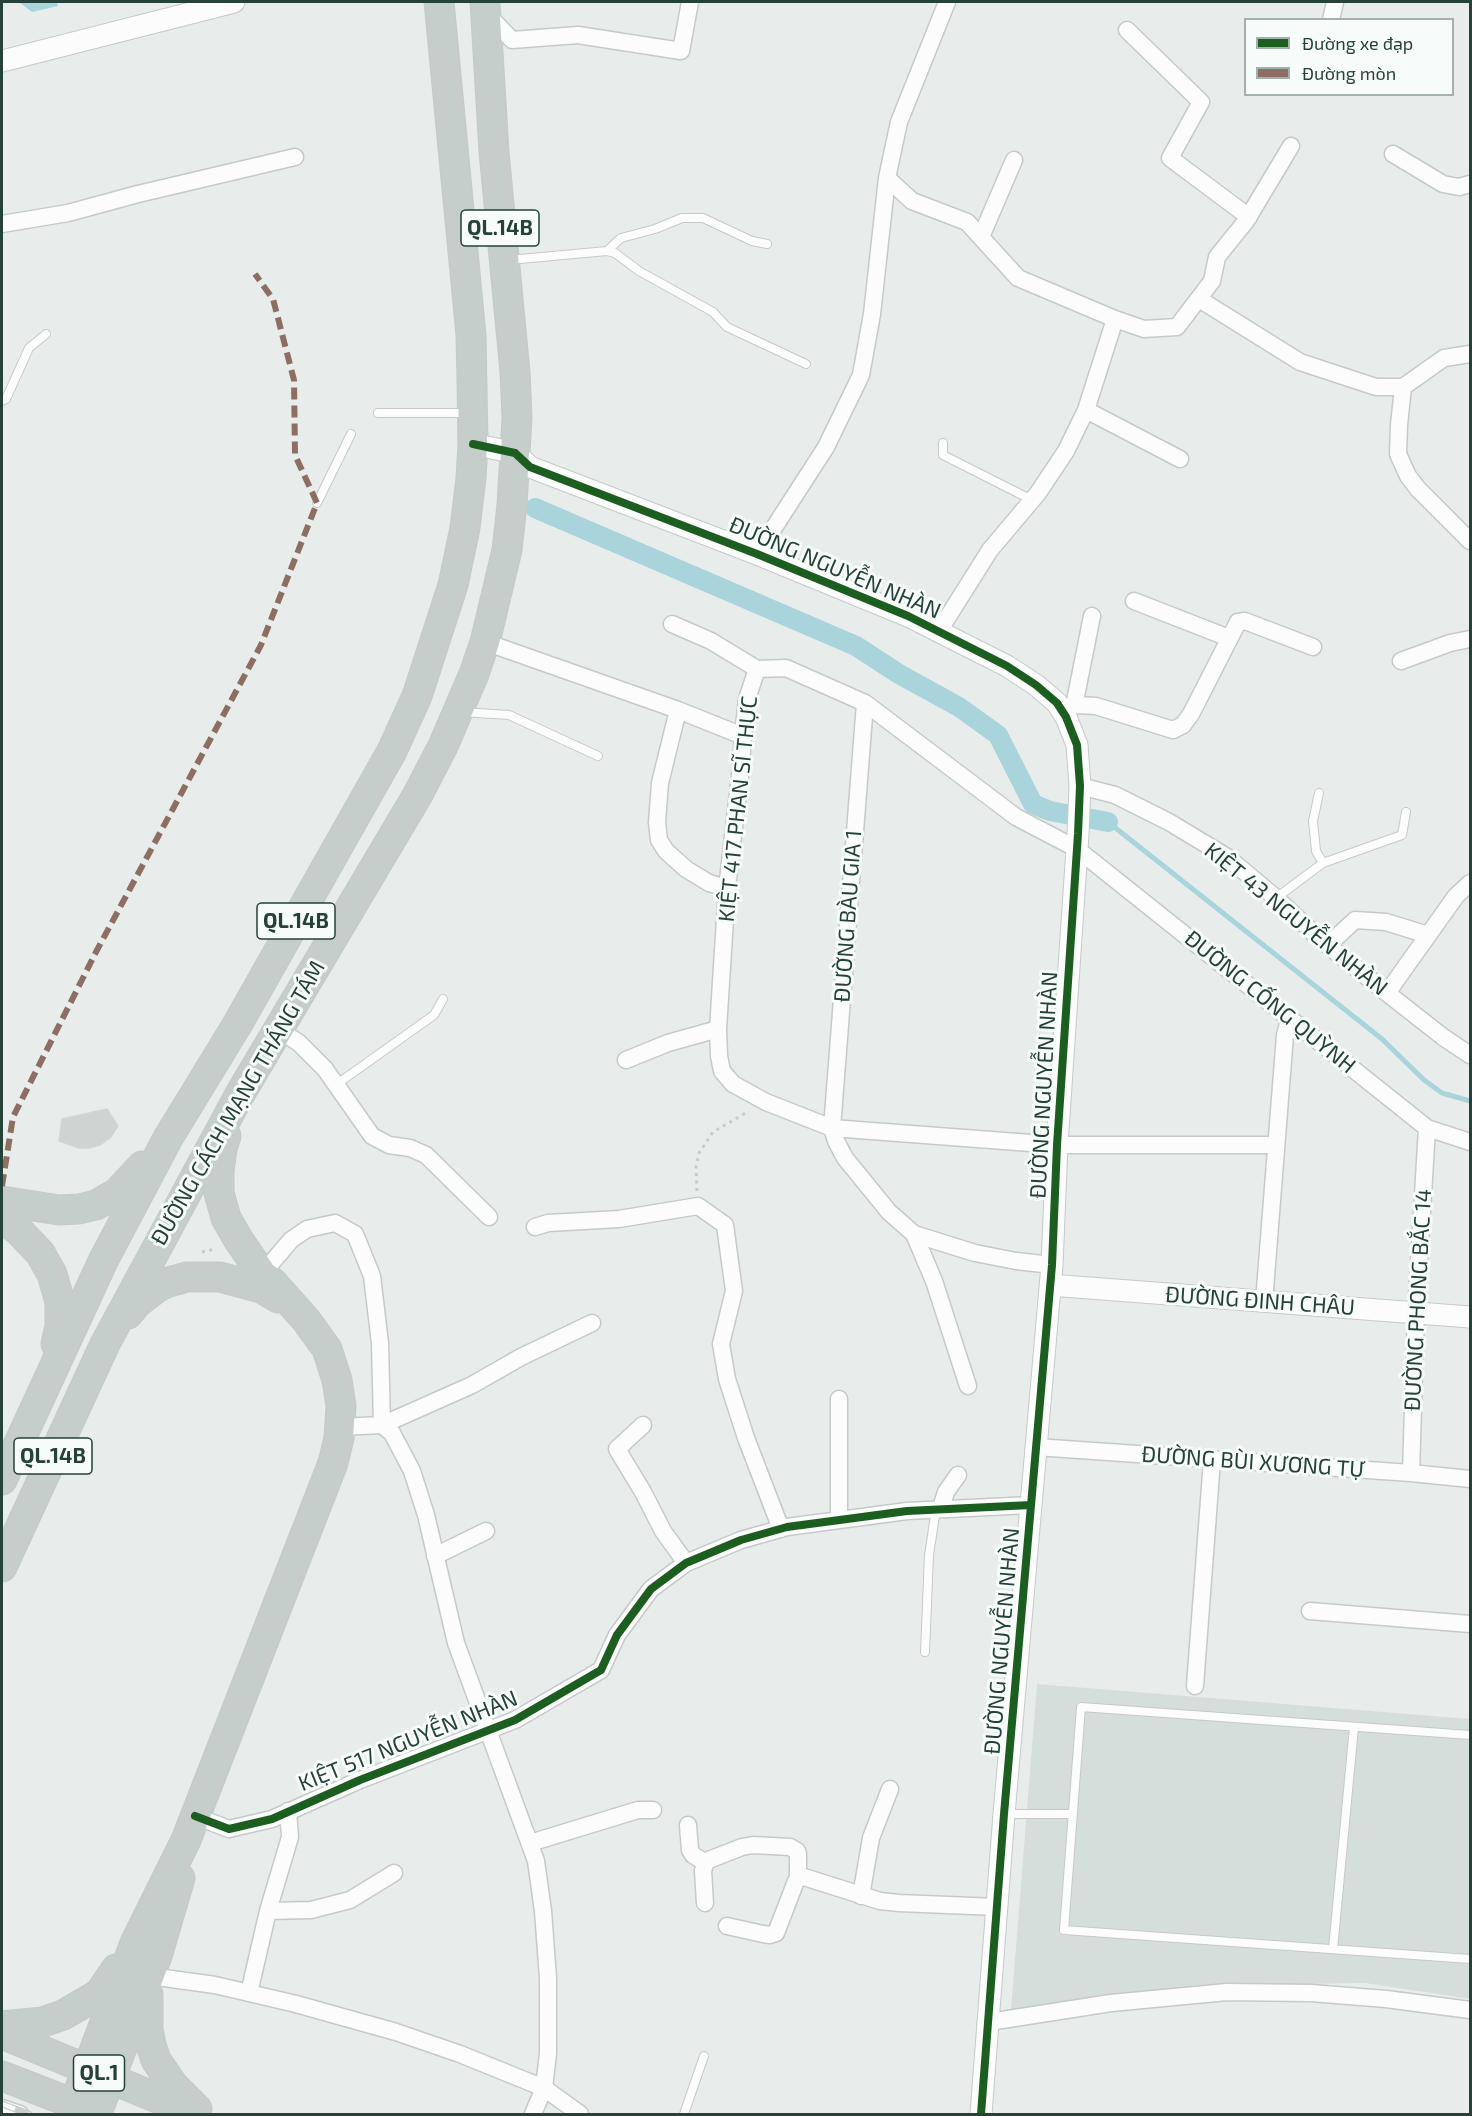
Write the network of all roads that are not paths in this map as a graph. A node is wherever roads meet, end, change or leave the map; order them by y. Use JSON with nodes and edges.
{"nodes":[{"id":1,"x":234,"y":2,"type":"edge"},
{"id":2,"x":439,"y":2,"type":"edge"},
{"id":3,"x":690,"y":2,"type":"edge"},
{"id":4,"x":947,"y":2,"type":"edge"},
{"id":5,"x":1335,"y":2,"type":"edge"},
{"id":6,"x":486,"y":7,"type":"edge"},
{"id":7,"x":1331,"y":18,"type":"edge"},
{"id":8,"x":1128,"y":30,"type":"dead end"},
{"id":9,"x":2,"y":61,"type":"edge"},
{"id":10,"x":1291,"y":146,"type":"dead end"},
{"id":11,"x":1393,"y":154,"type":"dead end"},
{"id":12,"x":295,"y":157,"type":"dead end"},
{"id":13,"x":1014,"y":160,"type":"dead end"},
{"id":14,"x":887,"y":178,"type":"junction"},
{"id":15,"x":1470,"y":184,"type":"edge"},
{"id":16,"x":1249,"y":217,"type":"junction"},
{"id":17,"x":2,"y":224,"type":"edge"},
{"id":18,"x":981,"y":237,"type":"junction"},
{"id":19,"x":768,"y":244,"type":"dead end"},
{"id":20,"x":607,"y":251,"type":"junction"},
{"id":21,"x":503,"y":261,"type":"junction"},
{"id":22,"x":1199,"y":299,"type":"junction"},
{"id":23,"x":1116,"y":319,"type":"junction"},
{"id":24,"x":46,"y":334,"type":"dead end"},
{"id":25,"x":1470,"y":354,"type":"edge"},
{"id":26,"x":806,"y":364,"type":"dead end"},
{"id":27,"x":1403,"y":387,"type":"junction"},
{"id":28,"x":2,"y":401,"type":"edge"},
{"id":29,"x":1086,"y":410,"type":"junction"},
{"id":30,"x":378,"y":413,"type":"dead end"},
{"id":31,"x":473,"y":413,"type":"junction"},
{"id":32,"x":351,"y":434,"type":"dead end"},
{"id":33,"x":944,"y":443,"type":"dead end"},
{"id":34,"x":473,"y":444,"type":"junction"},
{"id":35,"x":515,"y":453,"type":"junction"},
{"id":36,"x":1179,"y":459,"type":"dead end"},
{"id":37,"x":1032,"y":500,"type":"junction"},
{"id":38,"x":317,"y":503,"type":"dead end"},
{"id":39,"x":1470,"y":542,"type":"edge"},
{"id":40,"x":757,"y":554,"type":"junction"},
{"id":41,"x":1134,"y":601,"type":"dead end"},
{"id":42,"x":1092,"y":616,"type":"dead end"},
{"id":43,"x":672,"y":624,"type":"dead end"},
{"id":44,"x":939,"y":631,"type":"junction"},
{"id":45,"x":1229,"y":638,"type":"junction"},
{"id":46,"x":1470,"y":639,"type":"edge"},
{"id":47,"x":485,"y":642,"type":"junction"},
{"id":48,"x":1313,"y":647,"type":"dead end"},
{"id":49,"x":1401,"y":661,"type":"dead end"},
{"id":50,"x":757,"y":669,"type":"junction"},
{"id":51,"x":865,"y":703,"type":"junction"},
{"id":52,"x":1067,"y":707,"type":"junction"},
{"id":53,"x":678,"y":710,"type":"junction"},
{"id":54,"x":458,"y":711,"type":"junction"},
{"id":55,"x":743,"y":736,"type":"junction"},
{"id":56,"x":598,"y":756,"type":"dead end"},
{"id":57,"x":1080,"y":791,"type":"junction"},
{"id":58,"x":1319,"y":794,"type":"dead end"},
{"id":59,"x":1406,"y":812,"type":"dead end"},
{"id":60,"x":1077,"y":841,"type":"junction"},
{"id":61,"x":1323,"y":863,"type":"junction"},
{"id":62,"x":1470,"y":883,"type":"edge"},
{"id":63,"x":727,"y":888,"type":"junction"},
{"id":64,"x":1276,"y":898,"type":"junction"},
{"id":65,"x":1428,"y":935,"type":"junction"},
{"id":66,"x":1328,"y":945,"type":"junction"},
{"id":67,"x":1387,"y":993,"type":"junction"},
{"id":68,"x":443,"y":999,"type":"dead end"},
{"id":69,"x":1290,"y":1017,"type":"junction"},
{"id":70,"x":278,"y":1029,"type":"junction"},
{"id":71,"x":718,"y":1029,"type":"junction"},
{"id":72,"x":1470,"y":1055,"type":"edge"},
{"id":73,"x":626,"y":1060,"type":"dead end"},
{"id":74,"x":337,"y":1084,"type":"junction"},
{"id":75,"x":240,"y":1094,"type":"junction"},
{"id":76,"x":832,"y":1128,"type":"junction"},
{"id":77,"x":1426,"y":1128,"type":"junction"},
{"id":78,"x":168,"y":1138,"type":"junction"},
{"id":79,"x":1470,"y":1142,"type":"edge"},
{"id":80,"x":1057,"y":1145,"type":"junction"},
{"id":81,"x":1276,"y":1145,"type":"junction"},
{"id":82,"x":2,"y":1201,"type":"edge"},
{"id":83,"x":489,"y":1217,"type":"dead end"},
{"id":84,"x":2,"y":1218,"type":"edge"},
{"id":85,"x":535,"y":1227,"type":"dead end"},
{"id":86,"x":914,"y":1234,"type":"junction"},
{"id":87,"x":262,"y":1274,"type":"junction"},
{"id":88,"x":1051,"y":1275,"type":"junction"},
{"id":89,"x":1264,"y":1302,"type":"junction"},
{"id":90,"x":296,"y":1308,"type":"junction"},
{"id":91,"x":1416,"y":1312,"type":"junction"},
{"id":92,"x":1470,"y":1317,"type":"edge"},
{"id":93,"x":592,"y":1323,"type":"dead end"},
{"id":94,"x":105,"y":1344,"type":"junction"},
{"id":95,"x":50,"y":1373,"type":"junction"},
{"id":96,"x":968,"y":1386,"type":"dead end"},
{"id":97,"x":839,"y":1399,"type":"dead end"},
{"id":98,"x":382,"y":1425,"type":"junction"},
{"id":99,"x":643,"y":1425,"type":"dead end"},
{"id":100,"x":340,"y":1427,"type":"junction"},
{"id":101,"x":1036,"y":1447,"type":"junction"},
{"id":102,"x":1212,"y":1460,"type":"junction"},
{"id":103,"x":1412,"y":1473,"type":"junction"},
{"id":104,"x":957,"y":1475,"type":"dead end"},
{"id":105,"x":1470,"y":1479,"type":"edge"},
{"id":106,"x":2,"y":1480,"type":"edge"},
{"id":107,"x":1031,"y":1505,"type":"junction"},
{"id":108,"x":939,"y":1509,"type":"junction"},
{"id":109,"x":839,"y":1520,"type":"junction"},
{"id":110,"x":784,"y":1528,"type":"junction"},
{"id":111,"x":486,"y":1531,"type":"dead end"},
{"id":112,"x":435,"y":1556,"type":"junction"},
{"id":113,"x":686,"y":1563,"type":"junction"},
{"id":114,"x":2,"y":1567,"type":"edge"},
{"id":115,"x":1310,"y":1611,"type":"dead end"},
{"id":116,"x":1470,"y":1624,"type":"edge"},
{"id":117,"x":925,"y":1652,"type":"dead end"},
{"id":118,"x":1195,"y":1686,"type":"dead end"},
{"id":119,"x":1354,"y":1726,"type":"junction"},
{"id":120,"x":488,"y":1731,"type":"junction"},
{"id":121,"x":1470,"y":1735,"type":"edge"},
{"id":122,"x":890,"y":1789,"type":"dead end"},
{"id":123,"x":653,"y":1810,"type":"dead end"},
{"id":124,"x":288,"y":1811,"type":"junction"},
{"id":125,"x":1004,"y":1814,"type":"junction"},
{"id":126,"x":1073,"y":1814,"type":"junction"},
{"id":127,"x":688,"y":1825,"type":"dead end"},
{"id":128,"x":190,"y":1828,"type":"junction"},
{"id":129,"x":530,"y":1843,"type":"junction"},
{"id":130,"x":706,"y":1861,"type":"junction"},
{"id":131,"x":394,"y":1873,"type":"dead end"},
{"id":132,"x":798,"y":1878,"type":"junction"},
{"id":133,"x":861,"y":1896,"type":"junction"},
{"id":134,"x":705,"y":1903,"type":"dead end"},
{"id":135,"x":997,"y":1907,"type":"junction"},
{"id":136,"x":267,"y":1911,"type":"junction"},
{"id":137,"x":727,"y":1926,"type":"dead end"},
{"id":138,"x":135,"y":1943,"type":"junction"},
{"id":139,"x":1333,"y":1949,"type":"junction"},
{"id":140,"x":1470,"y":1959,"type":"edge"},
{"id":141,"x":148,"y":1979,"type":"junction"},
{"id":142,"x":249,"y":1993,"type":"junction"},
{"id":143,"x":1470,"y":2010,"type":"edge"},
{"id":144,"x":989,"y":2022,"type":"junction"},
{"id":145,"x":2,"y":2026,"type":"edge"},
{"id":146,"x":2,"y":2034,"type":"edge"},
{"id":147,"x":704,"y":2056,"type":"dead end"},
{"id":148,"x":99,"y":2073,"type":"junction"},
{"id":149,"x":2,"y":2076,"type":"edge"},
{"id":150,"x":544,"y":2088,"type":"junction"},
{"id":151,"x":2,"y":2108,"type":"edge"},
{"id":152,"x":91,"y":2110,"type":"edge"},
{"id":153,"x":20,"y":2115,"type":"edge"},
{"id":154,"x":196,"y":2115,"type":"edge"},
{"id":155,"x":203,"y":2115,"type":"edge"},
{"id":156,"x":533,"y":2115,"type":"edge"},
{"id":157,"x":580,"y":2115,"type":"edge"},
{"id":158,"x":684,"y":2115,"type":"edge"},
{"id":159,"x":981,"y":2115,"type":"edge"}],
"edges":[{"from":1,"to":9,"type":"street"},
{"from":2,"to":31,"type":"highway","name":"ĐƯỜNG CÁCH MẠNG THÁNG TÁM","number":"QL.14B"},
{"from":3,"to":6,"type":"street"},
{"from":4,"to":14,"type":"street"},
{"from":5,"to":7,"type":"street"},
{"from":6,"to":21,"type":"highway","name":"ĐƯỜNG CÁCH MẠNG THÁNG TÁM","number":"QL.14B"},
{"from":8,"to":16,"type":"street"},
{"from":10,"to":16,"type":"street"},
{"from":11,"to":15,"type":"street"},
{"from":12,"to":17,"type":"street"},
{"from":13,"to":18,"type":"street"},
{"from":14,"to":18,"type":"street"},
{"from":14,"to":40,"type":"street"},
{"from":16,"to":22,"type":"street"},
{"from":18,"to":23,"type":"street"},
{"from":19,"to":20,"type":"lane"},
{"from":20,"to":21,"type":"lane"},
{"from":20,"to":26,"type":"lane"},
{"from":21,"to":35,"type":"highway","name":"ĐƯỜNG CÁCH MẠNG THÁNG TÁM","number":"QL.14B"},
{"from":22,"to":23,"type":"street"},
{"from":22,"to":27,"type":"street"},
{"from":23,"to":29,"type":"street"},
{"from":24,"to":28,"type":"lane"},
{"from":25,"to":27,"type":"street"},
{"from":27,"to":39,"type":"street"},
{"from":29,"to":36,"type":"street"},
{"from":29,"to":37,"type":"street"},
{"from":30,"to":31,"type":"lane"},
{"from":31,"to":34,"type":"highway","name":"ĐƯỜNG CÁCH MẠNG THÁNG TÁM","number":"QL.14B"},
{"from":32,"to":38,"type":"lane"},
{"from":33,"to":37,"type":"lane"},
{"from":34,"to":35,"type":"street","name":"ĐƯỜNG NGUYỄN NHÀN"},
{"from":34,"to":78,"type":"highway","name":"ĐƯỜNG CÁCH MẠNG THÁNG TÁM","number":"QL.14B"},
{"from":35,"to":40,"type":"street","name":"ĐƯỜNG NGUYỄN NHÀN"},
{"from":35,"to":47,"type":"highway","name":"ĐƯỜNG CÁCH MẠNG THÁNG TÁM","number":"QL.14B"},
{"from":37,"to":44,"type":"street"},
{"from":40,"to":44,"type":"street","name":"ĐƯỜNG NGUYỄN NHÀN"},
{"from":41,"to":45,"type":"street"},
{"from":42,"to":52,"type":"street"},
{"from":43,"to":50,"type":"street"},
{"from":44,"to":52,"type":"street","name":"ĐƯỜNG NGUYỄN NHÀN"},
{"from":45,"to":48,"type":"street"},
{"from":45,"to":52,"type":"street"},
{"from":46,"to":49,"type":"street"},
{"from":47,"to":53,"type":"street"},
{"from":47,"to":54,"type":"highway","name":"ĐƯỜNG CÁCH MẠNG THÁNG TÁM","number":"QL.14B"},
{"from":50,"to":51,"type":"street","name":"KIỆT 417 PHAN SĨ THỰC"},
{"from":50,"to":55,"type":"street","name":"KIỆT 417 PHAN SĨ THỰC"},
{"from":51,"to":60,"type":"street","name":"KIỆT 417 PHAN SĨ THỰC"},
{"from":51,"to":76,"type":"street","name":"ĐƯỜNG BÀU GIA 1"},
{"from":52,"to":57,"type":"street","name":"ĐƯỜNG NGUYỄN NHÀN"},
{"from":53,"to":55,"type":"street"},
{"from":53,"to":63,"type":"street"},
{"from":54,"to":56,"type":"lane"},
{"from":54,"to":70,"type":"highway","name":"ĐƯỜNG CÁCH MẠNG THÁNG TÁM","number":"QL.14B"},
{"from":55,"to":63,"type":"street","name":"KIỆT 417 PHAN SĨ THỰC"},
{"from":57,"to":60,"type":"street","name":"ĐƯỜNG NGUYỄN NHÀN"},
{"from":57,"to":64,"type":"street","name":"KIỆT 43 NGUYỄN NHÀN"},
{"from":58,"to":61,"type":"lane"},
{"from":59,"to":61,"type":"lane"},
{"from":60,"to":69,"type":"street","name":"ĐƯỜNG CỐNG QUỲNH"},
{"from":60,"to":80,"type":"street","name":"ĐƯỜNG NGUYỄN NHÀN"},
{"from":61,"to":64,"type":"lane"},
{"from":62,"to":65,"type":"street"},
{"from":63,"to":71,"type":"street","name":"KIỆT 417 PHAN SĨ THỰC"},
{"from":64,"to":66,"type":"street","name":"KIỆT 43 NGUYỄN NHÀN"},
{"from":65,"to":66,"type":"street"},
{"from":65,"to":67,"type":"street"},
{"from":66,"to":67,"type":"street","name":"KIỆT 43 NGUYỄN NHÀN"},
{"from":67,"to":72,"type":"street","name":"KIỆT 43 NGUYỄN NHÀN"},
{"from":68,"to":74,"type":"lane"},
{"from":69,"to":77,"type":"street","name":"ĐƯỜNG CỐNG QUỲNH"},
{"from":69,"to":81,"type":"street"},
{"from":70,"to":74,"type":"street"},
{"from":70,"to":75,"type":"highway","name":"ĐƯỜNG CÁCH MẠNG THÁNG TÁM","number":"QL.14B"},
{"from":71,"to":73,"type":"street"},
{"from":71,"to":76,"type":"street","name":"KIỆT 417 PHAN SĨ THỰC"},
{"from":74,"to":83,"type":"street"},
{"from":75,"to":87,"type":"highway"},
{"from":75,"to":94,"type":"highway","name":"ĐƯỜNG CÁCH MẠNG THÁNG TÁM","number":"QL.14B"},
{"from":76,"to":80,"type":"street","name":"KIỆT 417 PHAN SĨ THỰC"},
{"from":76,"to":86,"type":"street"},
{"from":77,"to":79,"type":"street","name":"ĐƯỜNG CỐNG QUỲNH"},
{"from":77,"to":91,"type":"street","name":"ĐƯỜNG PHONG BẮC 14"},
{"from":78,"to":82,"type":"highway"},
{"from":78,"to":95,"type":"highway","name":"ĐƯỜNG CÁCH MẠNG THÁNG TÁM","number":"QL.14B"},
{"from":80,"to":81,"type":"street","name":"KIỆT 417 PHAN SĨ THỰC"},
{"from":80,"to":88,"type":"street","name":"ĐƯỜNG NGUYỄN NHÀN"},
{"from":81,"to":89,"type":"street"},
{"from":84,"to":95,"type":"highway"},
{"from":85,"to":110,"type":"street"},
{"from":86,"to":88,"type":"street"},
{"from":86,"to":96,"type":"street"},
{"from":87,"to":90,"type":"highway"},
{"from":87,"to":98,"type":"street"},
{"from":88,"to":89,"type":"street","name":"ĐƯỜNG ĐINH CHÂU"},
{"from":88,"to":101,"type":"street","name":"ĐƯỜNG NGUYỄN NHÀN"},
{"from":89,"to":91,"type":"street","name":"ĐƯỜNG ĐINH CHÂU"},
{"from":90,"to":94,"type":"highway"},
{"from":90,"to":100,"type":"highway"},
{"from":91,"to":92,"type":"street","name":"ĐƯỜNG ĐINH CHÂU"},
{"from":91,"to":103,"type":"street","name":"ĐƯỜNG PHONG BẮC 14"},
{"from":93,"to":98,"type":"street"},
{"from":94,"to":114,"type":"highway","name":"ĐƯỜNG CÁCH MẠNG THÁNG TÁM","number":"QL.14B"},
{"from":95,"to":106,"type":"highway","name":"ĐƯỜNG CÁCH MẠNG THÁNG TÁM","number":"QL.14B"},
{"from":97,"to":109,"type":"street"},
{"from":98,"to":100,"type":"street"},
{"from":98,"to":112,"type":"street"},
{"from":99,"to":113,"type":"street"},
{"from":100,"to":128,"type":"highway"},
{"from":101,"to":102,"type":"street","name":"ĐƯỜNG BÙI XƯƠNG TỰ"},
{"from":101,"to":107,"type":"street","name":"ĐƯỜNG NGUYỄN NHÀN"},
{"from":102,"to":103,"type":"street","name":"ĐƯỜNG BÙI XƯƠNG TỰ"},
{"from":102,"to":118,"type":"street"},
{"from":103,"to":105,"type":"street","name":"ĐƯỜNG BÙI XƯƠNG TỰ"},
{"from":104,"to":108,"type":"street"},
{"from":107,"to":108,"type":"street","name":"KIỆT 517 NGUYỄN NHÀN"},
{"from":107,"to":125,"type":"street","name":"ĐƯỜNG NGUYỄN NHÀN"},
{"from":108,"to":109,"type":"street","name":"KIỆT 517 NGUYỄN NHÀN"},
{"from":108,"to":117,"type":"lane"},
{"from":109,"to":110,"type":"street","name":"KIỆT 517 NGUYỄN NHÀN"},
{"from":110,"to":113,"type":"street","name":"KIỆT 517 NGUYỄN NHÀN"},
{"from":111,"to":112,"type":"street"},
{"from":112,"to":120,"type":"street"},
{"from":113,"to":120,"type":"street","name":"KIỆT 517 NGUYỄN NHÀN"},
{"from":115,"to":116,"type":"street"},
{"from":119,"to":121,"type":"lane"},
{"from":119,"to":126,"type":"lane"},
{"from":119,"to":139,"type":"lane"},
{"from":120,"to":124,"type":"street","name":"KIỆT 517 NGUYỄN NHÀN"},
{"from":120,"to":129,"type":"street"},
{"from":122,"to":133,"type":"street"},
{"from":123,"to":129,"type":"street"},
{"from":124,"to":128,"type":"street","name":"KIỆT 517 NGUYỄN NHÀN"},
{"from":124,"to":136,"type":"street","name":"KIỆT 517 NGUYỄN NHÀN"},
{"from":125,"to":126,"type":"lane"},
{"from":125,"to":135,"type":"street","name":"ĐƯỜNG NGUYỄN NHÀN"},
{"from":126,"to":139,"type":"lane"},
{"from":127,"to":130,"type":"street"},
{"from":128,"to":138,"type":"highway"},
{"from":128,"to":141,"type":"highway"},
{"from":129,"to":150,"type":"street"},
{"from":130,"to":132,"type":"street"},
{"from":130,"to":134,"type":"street"},
{"from":131,"to":136,"type":"street"},
{"from":132,"to":133,"type":"street"},
{"from":132,"to":137,"type":"street"},
{"from":133,"to":135,"type":"street"},
{"from":135,"to":144,"type":"street","name":"ĐƯỜNG NGUYỄN NHÀN"},
{"from":136,"to":142,"type":"street","name":"KIỆT 517 NGUYỄN NHÀN"},
{"from":138,"to":145,"type":"highway"},
{"from":138,"to":148,"type":"highway"},
{"from":139,"to":140,"type":"lane"},
{"from":141,"to":142,"type":"street"},
{"from":141,"to":148,"type":"highway"},
{"from":141,"to":155,"type":"highway"},
{"from":142,"to":150,"type":"street"},
{"from":143,"to":144,"type":"street"},
{"from":144,"to":159,"type":"street","name":"ĐƯỜNG NGUYỄN NHÀN"},
{"from":146,"to":148,"type":"highway","number":"QL.1"},
{"from":147,"to":158,"type":"lane"},
{"from":148,"to":152,"type":"highway"},
{"from":148,"to":154,"type":"highway","number":"QL.1"},
{"from":149,"to":152,"type":"highway","number":"QL.1"},
{"from":150,"to":156,"type":"street"},
{"from":150,"to":157,"type":"street"},
{"from":151,"to":153,"type":"street"}]}
